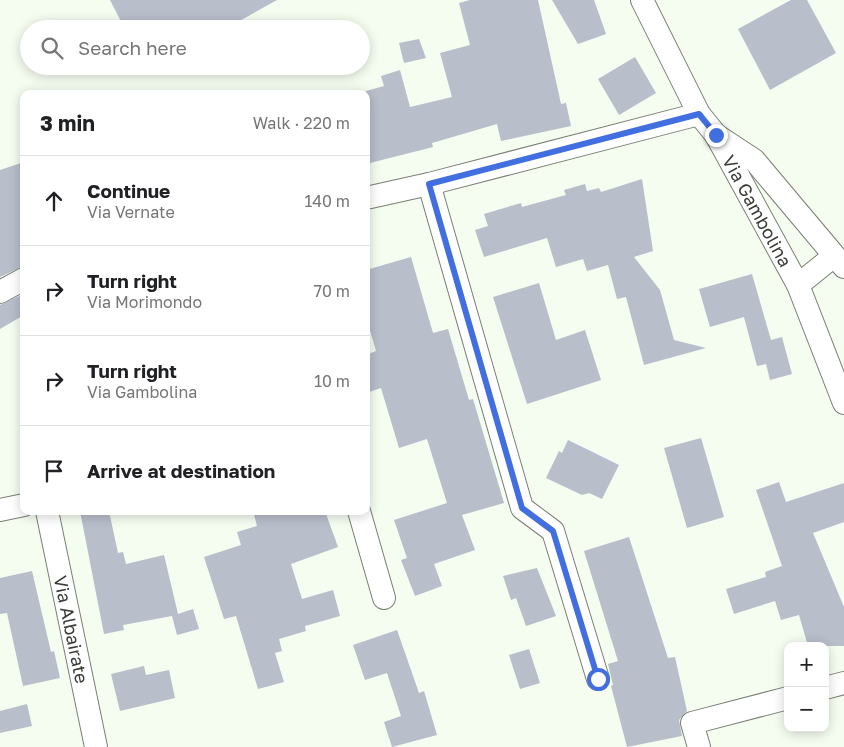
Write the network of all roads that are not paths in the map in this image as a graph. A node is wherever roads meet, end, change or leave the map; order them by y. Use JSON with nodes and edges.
{"nodes":[{"id":1,"x":642,"y":0,"type":"edge"},
{"id":2,"x":699,"y":114,"type":"junction"},
{"id":3,"x":716,"y":135,"type":"junction"},
{"id":4,"x":429,"y":184,"type":"junction"},
{"id":5,"x":370,"y":197,"type":"edge"},
{"id":6,"x":839,"y":261,"type":"edge"},
{"id":7,"x":20,"y":281,"type":"edge"},
{"id":8,"x":798,"y":285,"type":"junction"},
{"id":9,"x":0,"y":292,"type":"edge"},
{"id":10,"x":844,"y":402,"type":"edge"},
{"id":11,"x":20,"y":506,"type":"edge"},
{"id":12,"x":0,"y":510,"type":"edge"},
{"id":13,"x":48,"y":515,"type":"edge"},
{"id":14,"x":360,"y":515,"type":"edge"},
{"id":15,"x":384,"y":598,"type":"dead end"},
{"id":16,"x":598,"y":679,"type":"dead end"},
{"id":17,"x":844,"y":683,"type":"edge"},
{"id":18,"x":829,"y":687,"type":"edge"},
{"id":19,"x":784,"y":699,"type":"edge"},
{"id":20,"x":96,"y":747,"type":"edge"},
{"id":21,"x":699,"y":747,"type":"edge"}],
"edges":[{"from":1,"to":2,"type":"street","name":"Via Gambolina"},
{"from":2,"to":3,"type":"street","name":"Via Gambolina"},
{"from":2,"to":4,"type":"street"},
{"from":3,"to":6,"type":"street"},
{"from":3,"to":8,"type":"street","name":"Via Gambolina"},
{"from":4,"to":5,"type":"street"},
{"from":4,"to":16,"type":"street"},
{"from":6,"to":8,"type":"street"},
{"from":7,"to":9,"type":"street"},
{"from":8,"to":10,"type":"street","name":"Via Gambolina"},
{"from":11,"to":12,"type":"street"},
{"from":13,"to":20,"type":"street","name":"Via Albairate"},
{"from":14,"to":15,"type":"street"},
{"from":17,"to":18,"type":"street"},
{"from":19,"to":21,"type":"street"}]}
